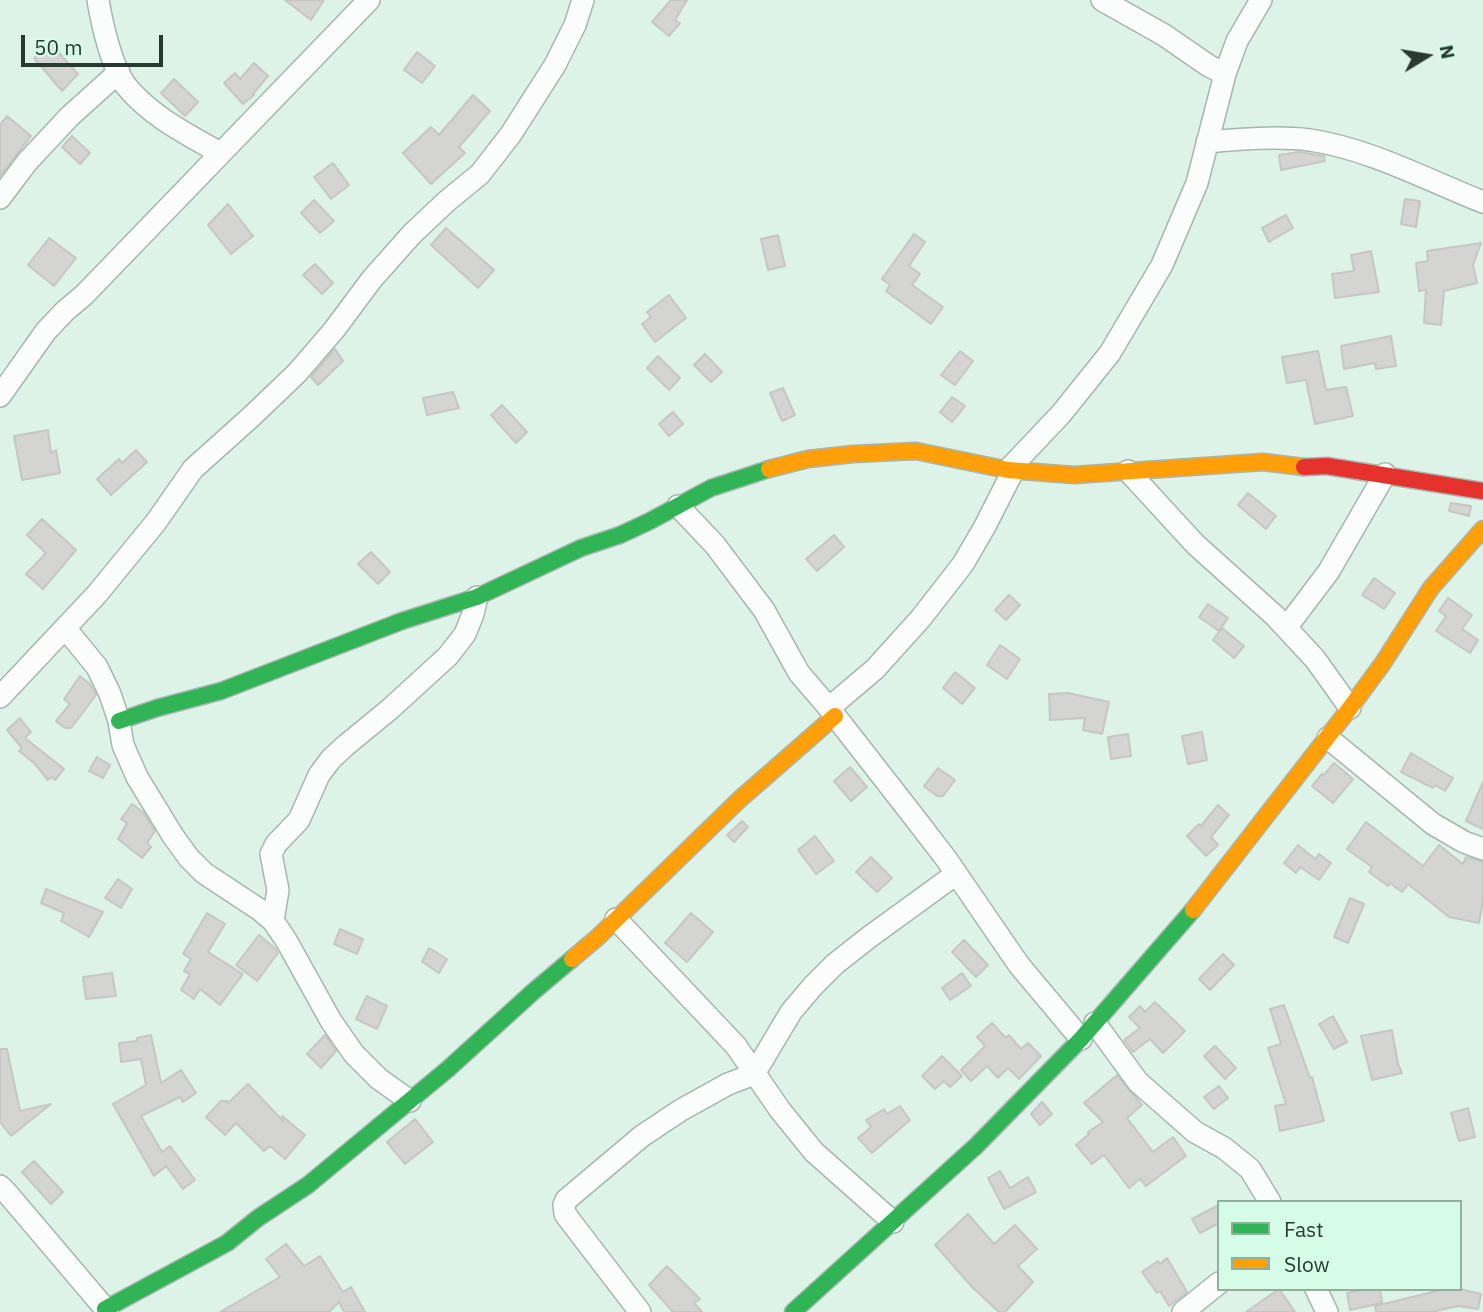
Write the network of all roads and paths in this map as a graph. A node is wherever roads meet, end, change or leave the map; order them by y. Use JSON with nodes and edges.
{"nodes":[{"id":1,"x":98,"y":0,"type":"edge"},
{"id":2,"x":369,"y":0,"type":"edge"},
{"id":3,"x":583,"y":0,"type":"edge"},
{"id":4,"x":1102,"y":0,"type":"edge"},
{"id":5,"x":1261,"y":0,"type":"edge"},
{"id":6,"x":119,"y":72,"type":"junction"},
{"id":7,"x":1225,"y":74,"type":"junction"},
{"id":8,"x":1207,"y":142,"type":"junction"},
{"id":9,"x":220,"y":153,"type":"junction"},
{"id":10,"x":0,"y":198,"type":"edge"},
{"id":11,"x":1483,"y":202,"type":"edge"},
{"id":12,"x":0,"y":396,"type":"edge"},
{"id":13,"x":1011,"y":471,"type":"junction"},
{"id":14,"x":1128,"y":471,"type":"junction"},
{"id":15,"x":1385,"y":474,"type":"junction"},
{"id":16,"x":1483,"y":491,"type":"edge"},
{"id":17,"x":678,"y":506,"type":"junction"},
{"id":18,"x":1483,"y":529,"type":"edge"},
{"id":19,"x":477,"y":597,"type":"junction"},
{"id":20,"x":65,"y":628,"type":"junction"},
{"id":21,"x":1286,"y":628,"type":"junction"},
{"id":22,"x":4,"y":685,"type":"edge"},
{"id":23,"x":1350,"y":708,"type":"junction"},
{"id":24,"x":832,"y":712,"type":"junction"},
{"id":25,"x":119,"y":721,"type":"junction"},
{"id":26,"x":1328,"y":738,"type":"junction"},
{"id":27,"x":1483,"y":849,"type":"edge"},
{"id":28,"x":956,"y":874,"type":"junction"},
{"id":29,"x":616,"y":919,"type":"junction"},
{"id":30,"x":273,"y":921,"type":"junction"},
{"id":31,"x":1088,"y":1031,"type":"junction"},
{"id":32,"x":754,"y":1074,"type":"junction"},
{"id":33,"x":410,"y":1101,"type":"junction"},
{"id":34,"x":0,"y":1186,"type":"edge"},
{"id":35,"x":1269,"y":1200,"type":"edge"},
{"id":36,"x":893,"y":1222,"type":"junction"},
{"id":37,"x":1217,"y":1285,"type":"edge"},
{"id":38,"x":1317,"y":1291,"type":"edge"},
{"id":39,"x":106,"y":1311,"type":"edge"},
{"id":40,"x":640,"y":1312,"type":"edge"},
{"id":41,"x":793,"y":1312,"type":"edge"},
{"id":42,"x":1183,"y":1312,"type":"edge"},
{"id":43,"x":1327,"y":1312,"type":"edge"}],
"edges":[{"from":1,"to":6,"type":"street"},
{"from":2,"to":9,"type":"street"},
{"from":3,"to":20,"type":"street"},
{"from":4,"to":7,"type":"street"},
{"from":5,"to":7,"type":"street"},
{"from":6,"to":9,"type":"street"},
{"from":6,"to":10,"type":"street"},
{"from":7,"to":8,"type":"street"},
{"from":8,"to":11,"type":"street"},
{"from":8,"to":13,"type":"street"},
{"from":9,"to":12,"type":"street"},
{"from":13,"to":14,"type":"street"},
{"from":13,"to":17,"type":"street"},
{"from":13,"to":24,"type":"street"},
{"from":14,"to":15,"type":"street"},
{"from":14,"to":21,"type":"street"},
{"from":15,"to":16,"type":"street"},
{"from":15,"to":21,"type":"street"},
{"from":17,"to":19,"type":"street"},
{"from":17,"to":24,"type":"street"},
{"from":18,"to":23,"type":"street"},
{"from":19,"to":25,"type":"street"},
{"from":19,"to":30,"type":"street"},
{"from":20,"to":22,"type":"street"},
{"from":20,"to":25,"type":"street"},
{"from":21,"to":23,"type":"street"},
{"from":23,"to":26,"type":"street"},
{"from":24,"to":28,"type":"street"},
{"from":24,"to":29,"type":"street"},
{"from":25,"to":30,"type":"street"},
{"from":26,"to":27,"type":"street"},
{"from":26,"to":31,"type":"street"},
{"from":28,"to":31,"type":"street"},
{"from":28,"to":32,"type":"street"},
{"from":29,"to":32,"type":"street"},
{"from":29,"to":33,"type":"street"},
{"from":30,"to":33,"type":"street"},
{"from":31,"to":35,"type":"street"},
{"from":31,"to":36,"type":"street"},
{"from":32,"to":36,"type":"street"},
{"from":32,"to":40,"type":"street"},
{"from":33,"to":39,"type":"street"},
{"from":34,"to":39,"type":"street"},
{"from":36,"to":41,"type":"street"},
{"from":37,"to":42,"type":"street"},
{"from":38,"to":43,"type":"street"}]}
